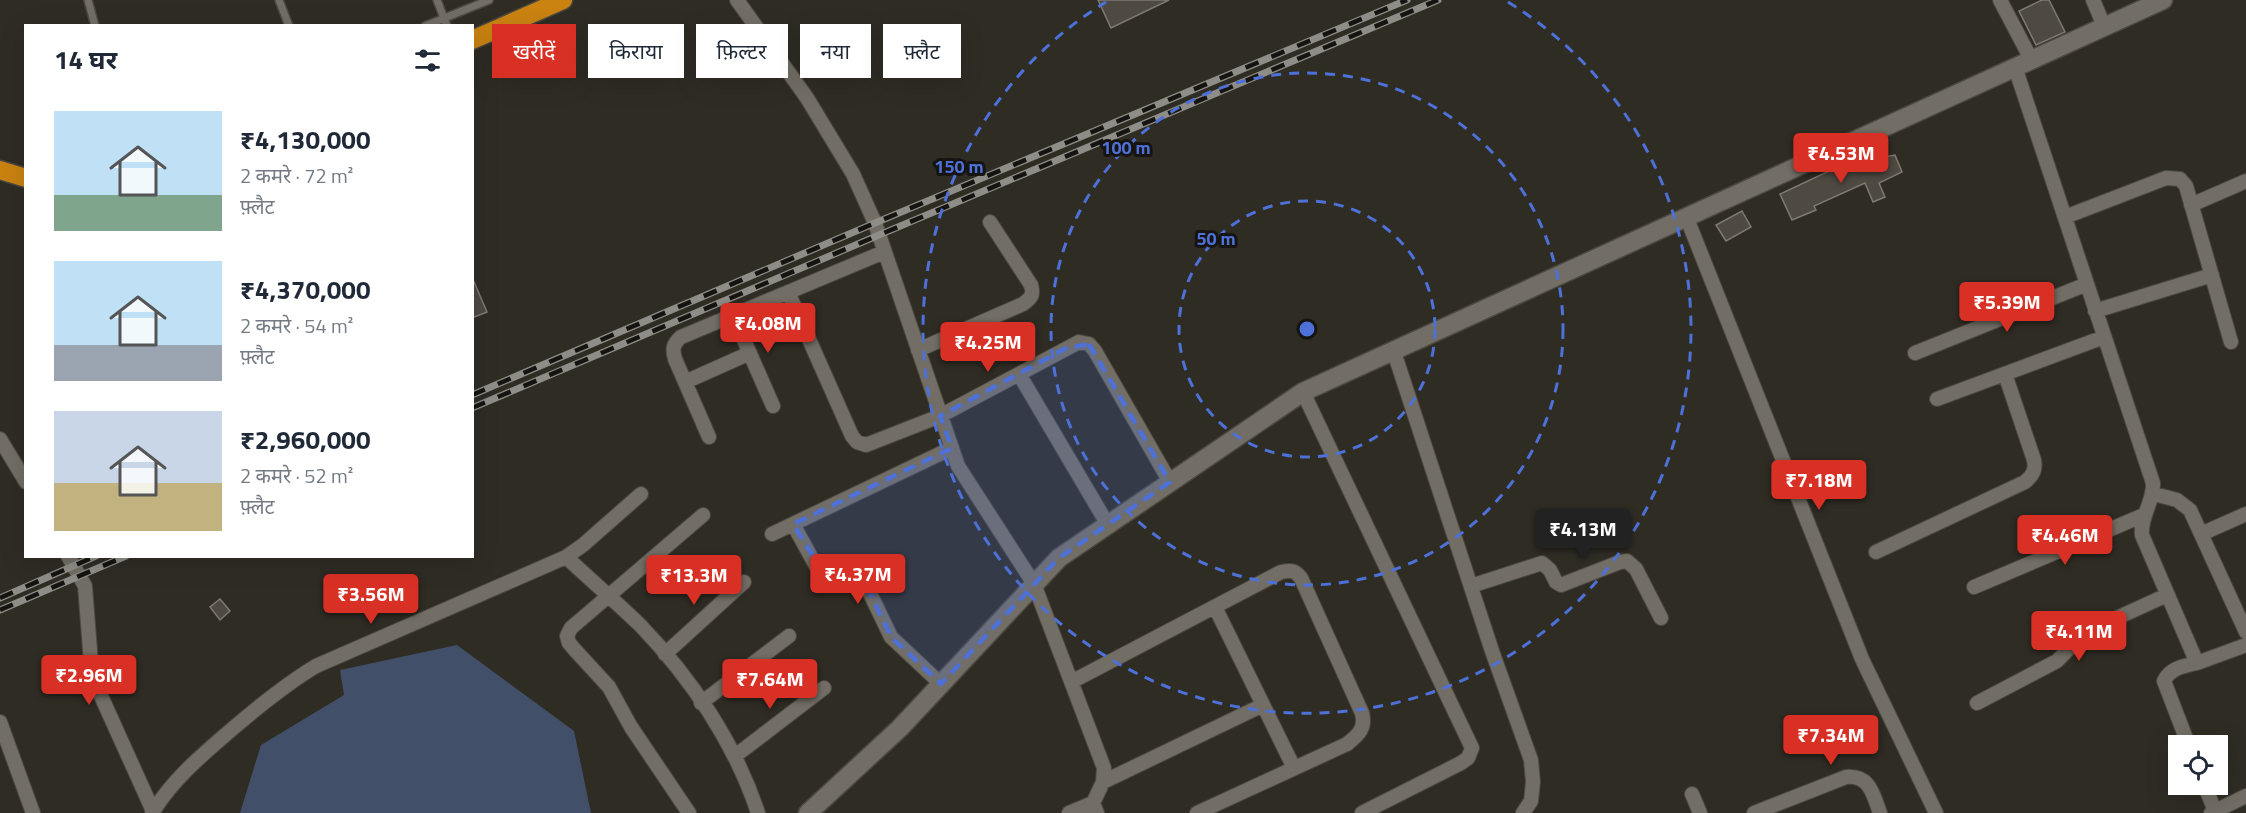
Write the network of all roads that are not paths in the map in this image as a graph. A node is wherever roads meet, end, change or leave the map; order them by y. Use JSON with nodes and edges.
{"nodes":[{"id":1,"x":88,"y":0,"type":"edge"},
{"id":2,"x":279,"y":0,"type":"edge"},
{"id":3,"x":437,"y":0,"type":"edge"},
{"id":4,"x":489,"y":0,"type":"edge"},
{"id":5,"x":563,"y":0,"type":"edge"},
{"id":6,"x":737,"y":0,"type":"edge"},
{"id":7,"x":2000,"y":0,"type":"edge"},
{"id":8,"x":2093,"y":0,"type":"edge"},
{"id":9,"x":2163,"y":0,"type":"edge"},
{"id":10,"x":446,"y":22,"type":"edge"},
{"id":11,"x":94,"y":24,"type":"edge"},
{"id":12,"x":288,"y":24,"type":"edge"},
{"id":13,"x":2104,"y":26,"type":"junction"},
{"id":14,"x":474,"y":39,"type":"edge"},
{"id":15,"x":2023,"y":63,"type":"junction"},
{"id":16,"x":0,"y":170,"type":"edge"},
{"id":17,"x":24,"y":177,"type":"edge"},
{"id":18,"x":2246,"y":181,"type":"edge"},
{"id":19,"x":2191,"y":205,"type":"junction"},
{"id":20,"x":1686,"y":216,"type":"junction"},
{"id":21,"x":2065,"y":217,"type":"junction"},
{"id":22,"x":990,"y":222,"type":"dead end"},
{"id":23,"x":884,"y":252,"type":"junction"},
{"id":24,"x":2212,"y":275,"type":"junction"},
{"id":25,"x":2087,"y":284,"type":"junction"},
{"id":26,"x":788,"y":292,"type":"junction"},
{"id":27,"x":2096,"y":311,"type":"junction"},
{"id":28,"x":734,"y":315,"type":"junction"},
{"id":29,"x":2104,"y":337,"type":"junction"},
{"id":30,"x":2231,"y":342,"type":"dead end"},
{"id":31,"x":918,"y":350,"type":"junction"},
{"id":32,"x":750,"y":352,"type":"junction"},
{"id":33,"x":1394,"y":352,"type":"junction"},
{"id":34,"x":1915,"y":353,"type":"dead end"},
{"id":35,"x":1018,"y":374,"type":"junction"},
{"id":36,"x":2005,"y":374,"type":"junction"},
{"id":37,"x":685,"y":382,"type":"junction"},
{"id":38,"x":1303,"y":392,"type":"junction"},
{"id":39,"x":1937,"y":399,"type":"dead end"},
{"id":40,"x":773,"y":406,"type":"dead end"},
{"id":41,"x":940,"y":416,"type":"junction"},
{"id":42,"x":710,"y":437,"type":"dead end"},
{"id":43,"x":0,"y":440,"type":"edge"},
{"id":44,"x":952,"y":448,"type":"junction"},
{"id":45,"x":24,"y":479,"type":"edge"},
{"id":46,"x":1170,"y":482,"type":"junction"},
{"id":47,"x":641,"y":494,"type":"dead end"},
{"id":48,"x":2154,"y":494,"type":"junction"},
{"id":49,"x":703,"y":514,"type":"dead end"},
{"id":50,"x":2246,"y":514,"type":"edge"},
{"id":51,"x":2144,"y":515,"type":"junction"},
{"id":52,"x":794,"y":524,"type":"junction"},
{"id":53,"x":1108,"y":525,"type":"junction"},
{"id":54,"x":772,"y":534,"type":"dead end"},
{"id":55,"x":2201,"y":534,"type":"junction"},
{"id":56,"x":1876,"y":552,"type":"dead end"},
{"id":57,"x":566,"y":557,"type":"junction"},
{"id":58,"x":69,"y":558,"type":"edge"},
{"id":59,"x":744,"y":582,"type":"dead end"},
{"id":60,"x":1034,"y":584,"type":"junction"},
{"id":61,"x":1471,"y":586,"type":"junction"},
{"id":62,"x":1974,"y":587,"type":"dead end"},
{"id":63,"x":2167,"y":595,"type":"junction"},
{"id":64,"x":608,"y":597,"type":"junction"},
{"id":65,"x":1215,"y":607,"type":"junction"},
{"id":66,"x":1661,"y":618,"type":"dead end"},
{"id":67,"x":2246,"y":632,"type":"edge"},
{"id":68,"x":789,"y":636,"type":"dead end"},
{"id":69,"x":2246,"y":645,"type":"edge"},
{"id":70,"x":665,"y":654,"type":"junction"},
{"id":71,"x":2197,"y":663,"type":"junction"},
{"id":72,"x":1072,"y":681,"type":"junction"},
{"id":73,"x":941,"y":684,"type":"junction"},
{"id":74,"x":824,"y":688,"type":"dead end"},
{"id":75,"x":701,"y":703,"type":"junction"},
{"id":76,"x":1977,"y":703,"type":"dead end"},
{"id":77,"x":1263,"y":705,"type":"junction"},
{"id":78,"x":0,"y":722,"type":"edge"},
{"id":79,"x":2185,"y":735,"type":"edge"},
{"id":80,"x":735,"y":756,"type":"junction"},
{"id":81,"x":1294,"y":768,"type":"junction"},
{"id":82,"x":1103,"y":782,"type":"junction"},
{"id":83,"x":1692,"y":794,"type":"dead end"},
{"id":84,"x":2208,"y":795,"type":"edge"},
{"id":85,"x":2246,"y":796,"type":"edge"},
{"id":86,"x":1095,"y":808,"type":"edge"},
{"id":87,"x":1780,"y":808,"type":"edge"},
{"id":88,"x":153,"y":812,"type":"edge"},
{"id":89,"x":2213,"y":812,"type":"edge"},
{"id":90,"x":33,"y":813,"type":"edge"},
{"id":91,"x":689,"y":813,"type":"edge"},
{"id":92,"x":758,"y":813,"type":"edge"},
{"id":93,"x":808,"y":813,"type":"edge"},
{"id":94,"x":1069,"y":813,"type":"edge"},
{"id":95,"x":1197,"y":813,"type":"edge"},
{"id":96,"x":1362,"y":813,"type":"edge"},
{"id":97,"x":1523,"y":813,"type":"edge"},
{"id":98,"x":1700,"y":813,"type":"edge"},
{"id":99,"x":1754,"y":813,"type":"edge"},
{"id":100,"x":1880,"y":813,"type":"edge"},
{"id":101,"x":1936,"y":813,"type":"edge"}],
"edges":[{"from":1,"to":11,"type":"lane"},
{"from":2,"to":12,"type":"lane"},
{"from":3,"to":10,"type":"lane"},
{"from":4,"to":10,"type":"lane"},
{"from":5,"to":14,"type":"highway"},
{"from":6,"to":23,"type":"street"},
{"from":7,"to":15,"type":"street"},
{"from":8,"to":13,"type":"street"},
{"from":9,"to":13,"type":"street"},
{"from":13,"to":15,"type":"street"},
{"from":15,"to":20,"type":"street"},
{"from":15,"to":21,"type":"street"},
{"from":16,"to":17,"type":"highway"},
{"from":18,"to":19,"type":"street"},
{"from":19,"to":21,"type":"street"},
{"from":19,"to":24,"type":"street"},
{"from":20,"to":33,"type":"street"},
{"from":20,"to":101,"type":"street"},
{"from":21,"to":25,"type":"street"},
{"from":22,"to":31,"type":"street"},
{"from":23,"to":26,"type":"street"},
{"from":23,"to":31,"type":"street"},
{"from":24,"to":27,"type":"street"},
{"from":24,"to":30,"type":"street"},
{"from":25,"to":27,"type":"street"},
{"from":25,"to":34,"type":"street"},
{"from":26,"to":28,"type":"street"},
{"from":26,"to":41,"type":"street"},
{"from":27,"to":29,"type":"street"},
{"from":28,"to":32,"type":"street"},
{"from":28,"to":37,"type":"street"},
{"from":29,"to":36,"type":"street"},
{"from":29,"to":48,"type":"street"},
{"from":31,"to":41,"type":"street"},
{"from":32,"to":37,"type":"street"},
{"from":32,"to":40,"type":"street"},
{"from":33,"to":38,"type":"street"},
{"from":33,"to":61,"type":"street"},
{"from":35,"to":41,"type":"street"},
{"from":35,"to":46,"type":"street"},
{"from":35,"to":53,"type":"street"},
{"from":36,"to":39,"type":"street"},
{"from":36,"to":56,"type":"street"},
{"from":37,"to":42,"type":"street"},
{"from":38,"to":46,"type":"street"},
{"from":38,"to":96,"type":"street"},
{"from":41,"to":44,"type":"street"},
{"from":43,"to":45,"type":"street"},
{"from":44,"to":52,"type":"street"},
{"from":44,"to":60,"type":"street"},
{"from":46,"to":53,"type":"street"},
{"from":47,"to":57,"type":"street"},
{"from":48,"to":51,"type":"street"},
{"from":48,"to":55,"type":"street"},
{"from":49,"to":64,"type":"street"},
{"from":50,"to":55,"type":"street"},
{"from":51,"to":62,"type":"street"},
{"from":51,"to":63,"type":"street"},
{"from":52,"to":54,"type":"street"},
{"from":52,"to":73,"type":"street"},
{"from":53,"to":60,"type":"street"},
{"from":55,"to":67,"type":"street"},
{"from":57,"to":64,"type":"street"},
{"from":57,"to":88,"type":"street"},
{"from":58,"to":88,"type":"street"},
{"from":59,"to":70,"type":"street"},
{"from":60,"to":72,"type":"street"},
{"from":60,"to":73,"type":"street"},
{"from":61,"to":66,"type":"street"},
{"from":61,"to":97,"type":"street"},
{"from":63,"to":71,"type":"street"},
{"from":63,"to":76,"type":"street"},
{"from":64,"to":70,"type":"street"},
{"from":64,"to":91,"type":"street"},
{"from":65,"to":72,"type":"street"},
{"from":65,"to":77,"type":"street"},
{"from":65,"to":81,"type":"street"},
{"from":68,"to":75,"type":"street"},
{"from":69,"to":71,"type":"street"},
{"from":70,"to":75,"type":"street"},
{"from":71,"to":79,"type":"street"},
{"from":72,"to":82,"type":"street"},
{"from":73,"to":93,"type":"street"},
{"from":74,"to":80,"type":"street"},
{"from":75,"to":80,"type":"street"},
{"from":77,"to":81,"type":"street"},
{"from":77,"to":82,"type":"street"},
{"from":78,"to":90,"type":"street"},
{"from":80,"to":92,"type":"street"},
{"from":81,"to":95,"type":"street"},
{"from":82,"to":86,"type":"street"},
{"from":83,"to":98,"type":"street"},
{"from":84,"to":89,"type":"street"},
{"from":85,"to":89,"type":"street"},
{"from":86,"to":94,"type":"street"},
{"from":87,"to":99,"type":"street"},
{"from":87,"to":100,"type":"street"}]}
